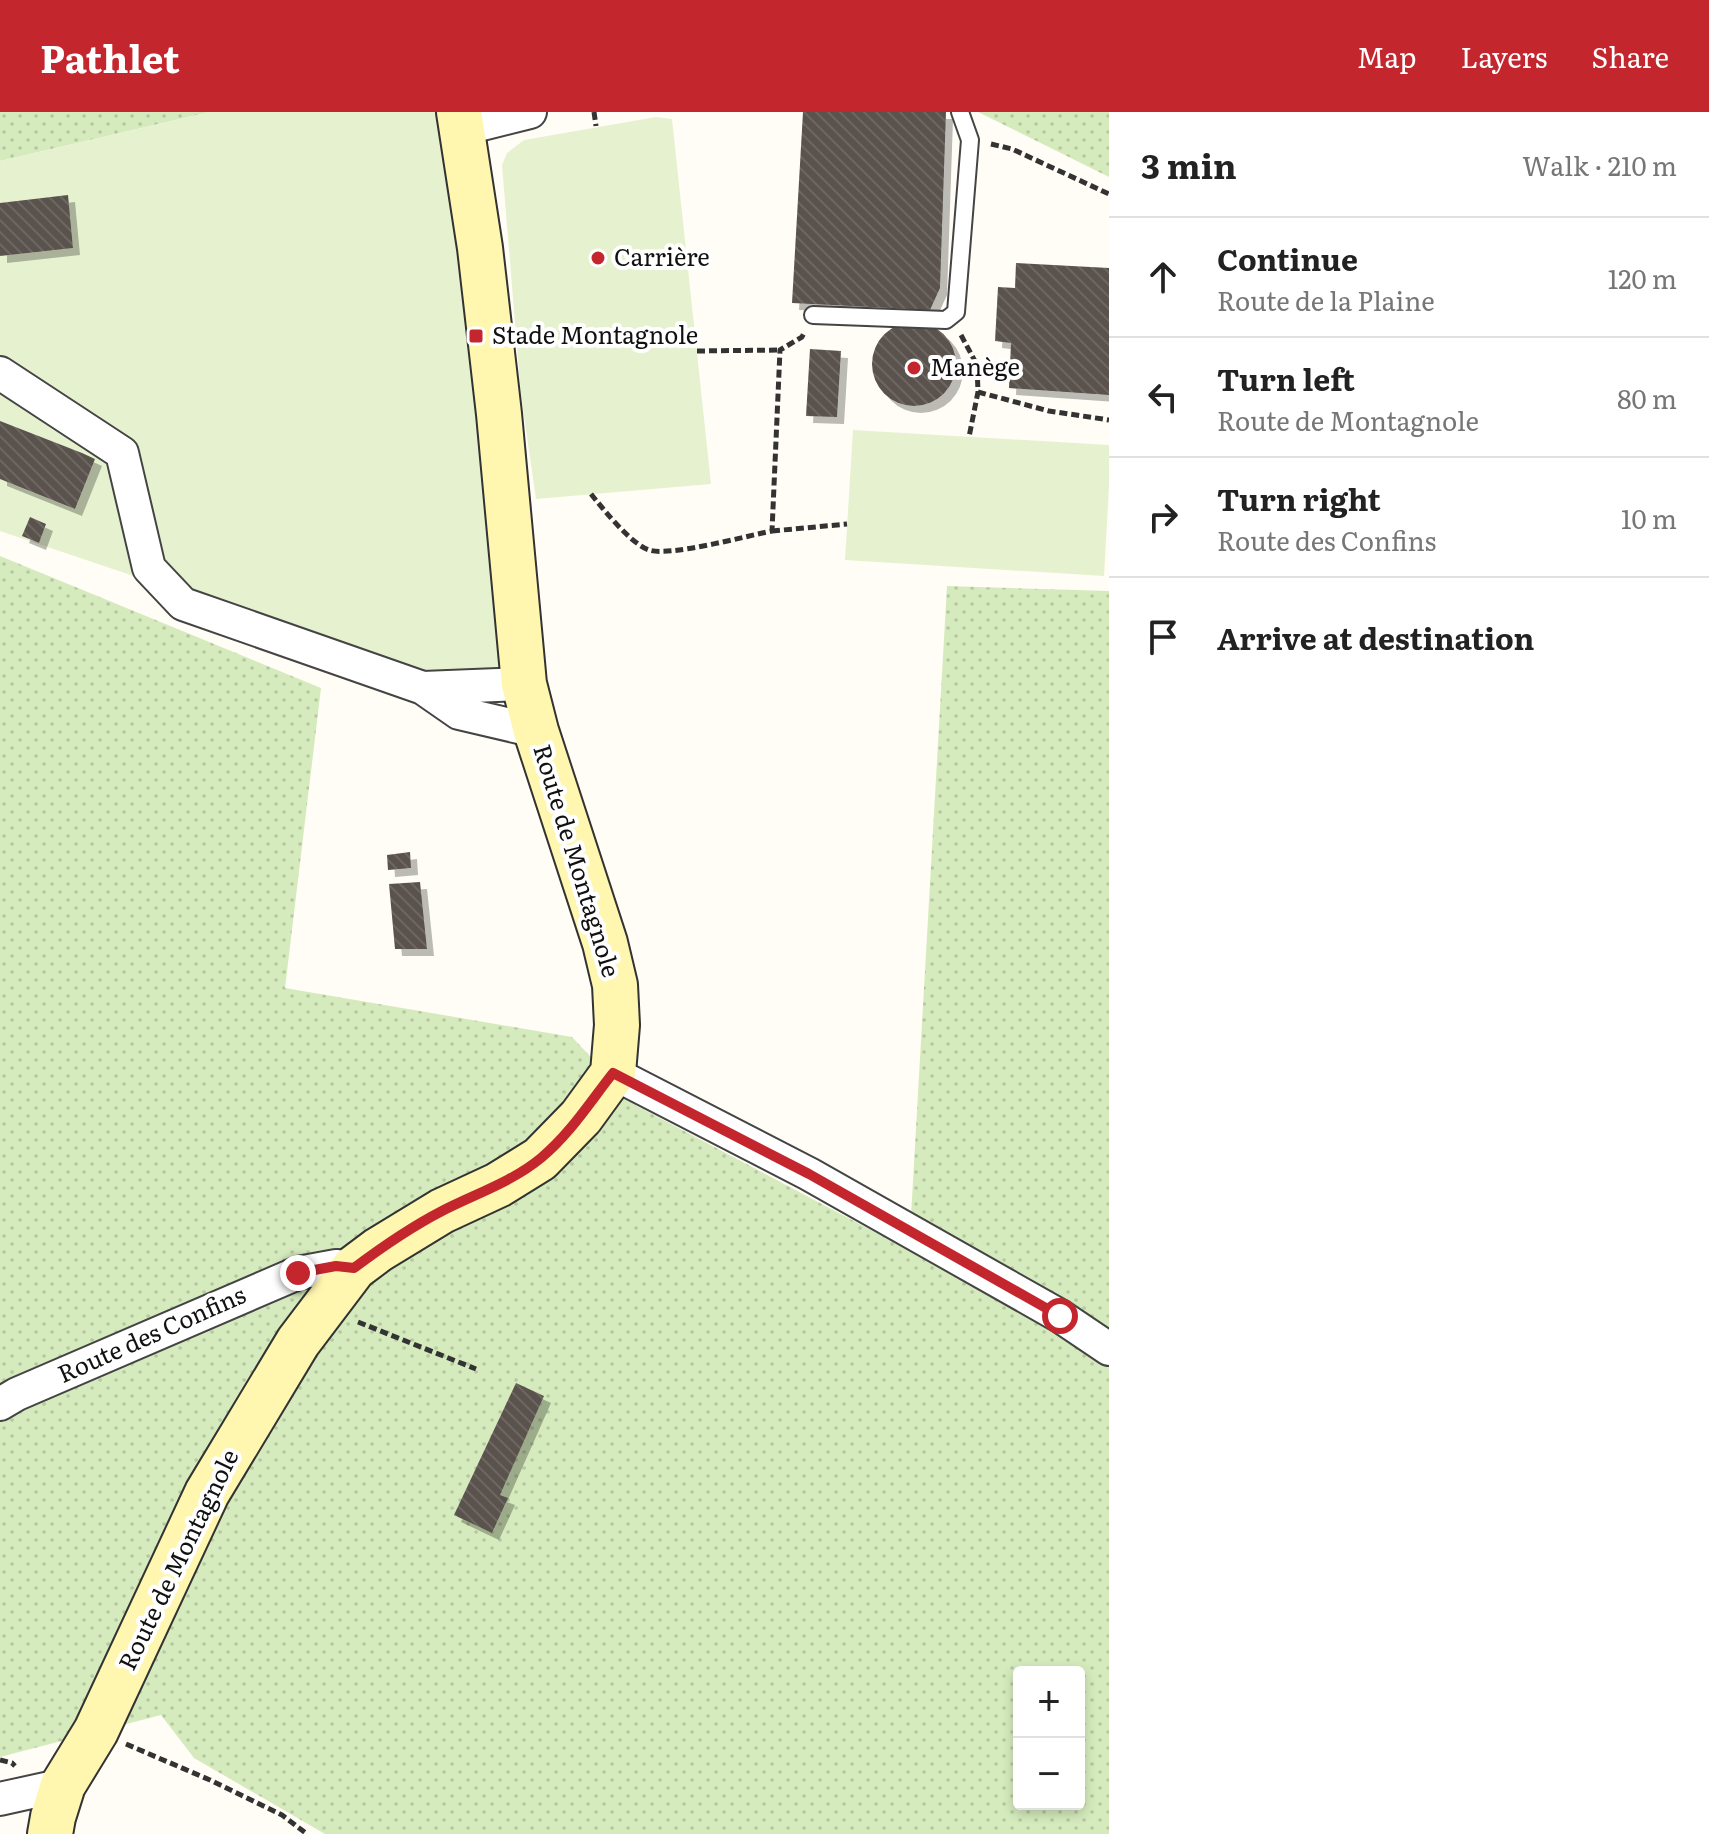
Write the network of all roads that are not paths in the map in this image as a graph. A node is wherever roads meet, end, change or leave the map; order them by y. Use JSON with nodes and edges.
{"nodes":[{"id":1,"x":530,"y":112,"type":"edge"},
{"id":2,"x":960,"y":112,"type":"edge"},
{"id":3,"x":460,"y":121,"type":"edge"},
{"id":4,"x":813,"y":315,"type":"road end"},
{"id":5,"x":0,"y":373,"type":"edge"},
{"id":6,"x":524,"y":684,"type":"junction"},
{"id":7,"x":423,"y":688,"type":"junction"},
{"id":8,"x":536,"y":731,"type":"junction"},
{"id":9,"x":613,"y":1073,"type":"junction"},
{"id":10,"x":354,"y":1268,"type":"junction"},
{"id":11,"x":1109,"y":1349,"type":"edge"},
{"id":12,"x":0,"y":1404,"type":"edge"},
{"id":13,"x":63,"y":1785,"type":"junction"},
{"id":14,"x":0,"y":1799,"type":"edge"},
{"id":15,"x":50,"y":1834,"type":"edge"}],
"edges":[{"from":1,"to":3,"type":"street"},
{"from":2,"to":4,"type":"lane"},
{"from":3,"to":6,"type":"street","name":"Route de Montagnole"},
{"from":5,"to":7,"type":"street"},
{"from":6,"to":7,"type":"street"},
{"from":6,"to":8,"type":"street","name":"Route de Montagnole"},
{"from":7,"to":8,"type":"street"},
{"from":8,"to":9,"type":"street","name":"Route de Montagnole"},
{"from":9,"to":10,"type":"street","name":"Route de Montagnole"},
{"from":9,"to":11,"type":"street"},
{"from":10,"to":12,"type":"street","name":"Route des Confins"},
{"from":10,"to":13,"type":"street","name":"Route de Montagnole"},
{"from":13,"to":14,"type":"street"},
{"from":13,"to":15,"type":"street","name":"Route de Montagnole"}]}
